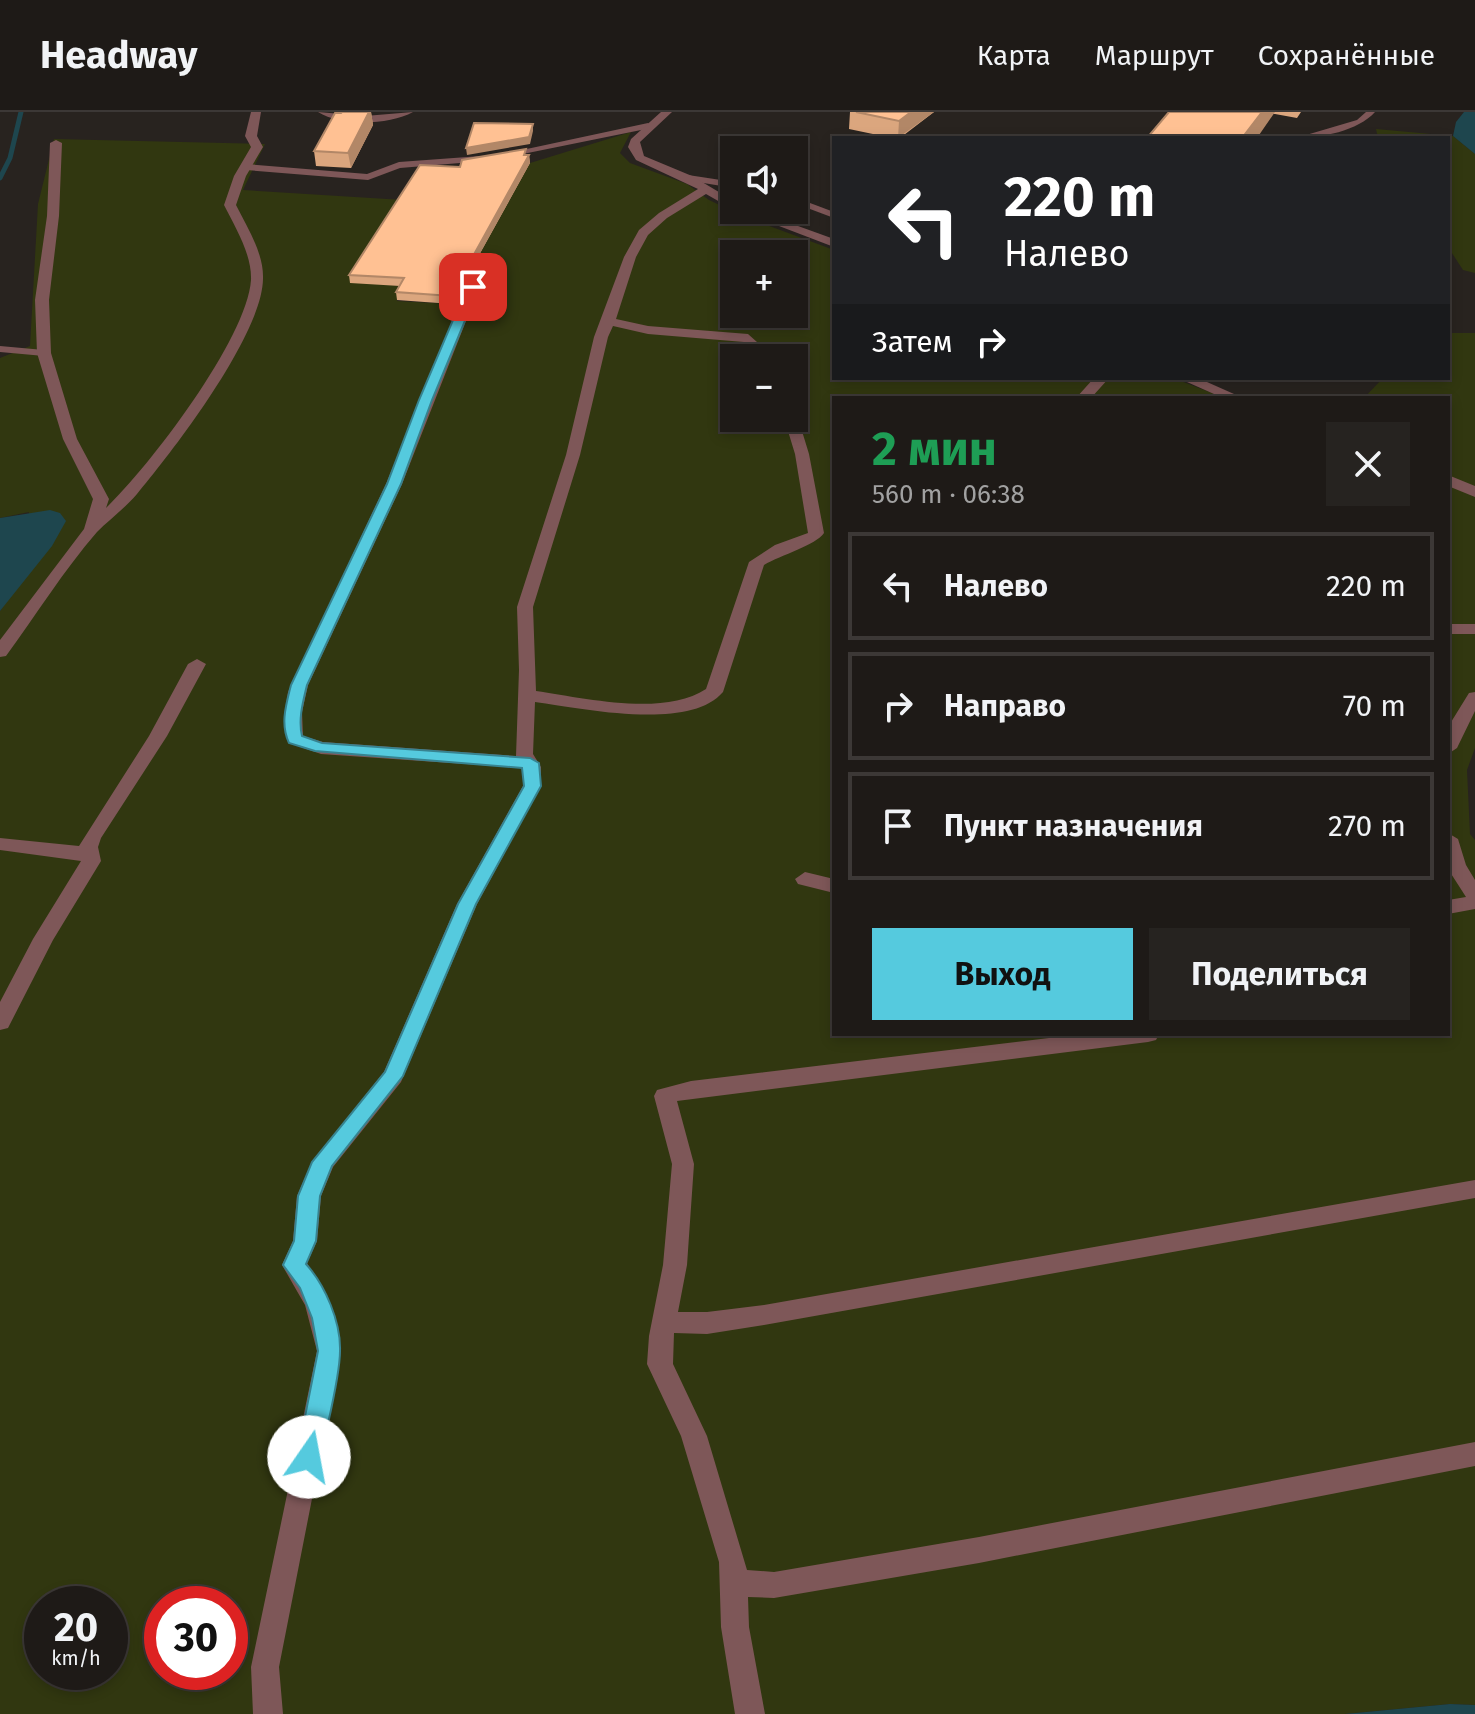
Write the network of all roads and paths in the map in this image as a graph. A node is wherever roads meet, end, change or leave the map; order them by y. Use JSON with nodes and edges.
{"nodes":[{"id":1,"x":256,"y":112,"type":"edge"},
{"id":2,"x":322,"y":112,"type":"edge"},
{"id":3,"x":409,"y":112,"type":"edge"},
{"id":4,"x":667,"y":112,"type":"edge"},
{"id":5,"x":1371,"y":112,"type":"edge"},
{"id":6,"x":648,"y":126,"type":"junction"},
{"id":7,"x":1308,"y":136,"type":"edge"},
{"id":8,"x":56,"y":143,"type":"dead end"},
{"id":9,"x":246,"y":167,"type":"junction"},
{"id":10,"x":697,"y":184,"type":"junction"},
{"id":11,"x":720,"y":185,"type":"edge"},
{"id":12,"x":720,"y":198,"type":"edge"},
{"id":13,"x":808,"y":205,"type":"edge"},
{"id":14,"x":832,"y":214,"type":"edge"},
{"id":15,"x":782,"y":224,"type":"edge"},
{"id":16,"x":832,"y":242,"type":"edge"},
{"id":17,"x":482,"y":265,"type":"dead end"},
{"id":18,"x":611,"y":322,"type":"junction"},
{"id":19,"x":754,"y":344,"type":"edge"},
{"id":20,"x":0,"y":349,"type":"edge"},
{"id":21,"x":44,"y":353,"type":"junction"},
{"id":22,"x":1100,"y":380,"type":"edge"},
{"id":23,"x":1190,"y":380,"type":"edge"},
{"id":24,"x":1085,"y":396,"type":"edge"},
{"id":25,"x":1231,"y":396,"type":"edge"},
{"id":26,"x":795,"y":432,"type":"edge"},
{"id":27,"x":1450,"y":481,"type":"edge"},
{"id":28,"x":1475,"y":492,"type":"edge"},
{"id":29,"x":92,"y":529,"type":"junction"},
{"id":30,"x":1450,"y":629,"type":"edge"},
{"id":31,"x":1475,"y":629,"type":"edge"},
{"id":32,"x":0,"y":652,"type":"edge"},
{"id":33,"x":197,"y":664,"type":"dead end"},
{"id":34,"x":526,"y":695,"type":"junction"},
{"id":35,"x":1475,"y":697,"type":"edge"},
{"id":36,"x":1450,"y":742,"type":"edge"},
{"id":37,"x":530,"y":763,"type":"junction"},
{"id":38,"x":0,"y":844,"type":"edge"},
{"id":39,"x":1450,"y":846,"type":"edge"},
{"id":40,"x":89,"y":853,"type":"junction"},
{"id":41,"x":805,"y":879,"type":"dead end"},
{"id":42,"x":832,"y":886,"type":"edge"},
{"id":43,"x":1475,"y":895,"type":"edge"},
{"id":44,"x":1475,"y":902,"type":"edge"},
{"id":45,"x":1450,"y":907,"type":"edge"},
{"id":46,"x":0,"y":1022,"type":"edge"},
{"id":47,"x":1131,"y":1036,"type":"edge"},
{"id":48,"x":1475,"y":1189,"type":"edge"},
{"id":49,"x":664,"y":1322,"type":"junction"},
{"id":50,"x":1475,"y":1454,"type":"edge"},
{"id":51,"x":734,"y":1583,"type":"junction"},
{"id":52,"x":268,"y":1714,"type":"edge"},
{"id":53,"x":750,"y":1714,"type":"edge"}],
"edges":[{"from":1,"to":9,"type":"street"},
{"from":2,"to":3,"type":"lane"},
{"from":4,"to":6,"type":"street"},
{"from":5,"to":7,"type":"lane"},
{"from":6,"to":9,"type":"lane"},
{"from":6,"to":10,"type":"street"},
{"from":8,"to":21,"type":"street"},
{"from":9,"to":29,"type":"street"},
{"from":10,"to":11,"type":"lane"},
{"from":10,"to":12,"type":"street"},
{"from":10,"to":18,"type":"street"},
{"from":13,"to":14,"type":"lane"},
{"from":15,"to":16,"type":"street"},
{"from":17,"to":37,"type":"street"},
{"from":18,"to":19,"type":"street"},
{"from":18,"to":34,"type":"street"},
{"from":20,"to":21,"type":"lane"},
{"from":21,"to":29,"type":"street"},
{"from":22,"to":24,"type":"street"},
{"from":23,"to":25,"type":"street"},
{"from":26,"to":34,"type":"street"},
{"from":27,"to":28,"type":"street"},
{"from":29,"to":32,"type":"street"},
{"from":30,"to":31,"type":"street"},
{"from":33,"to":40,"type":"street"},
{"from":34,"to":37,"type":"street"},
{"from":35,"to":36,"type":"street"},
{"from":37,"to":52,"type":"street"},
{"from":38,"to":40,"type":"street"},
{"from":39,"to":43,"type":"street"},
{"from":40,"to":46,"type":"street"},
{"from":41,"to":42,"type":"street"},
{"from":44,"to":45,"type":"street"},
{"from":47,"to":49,"type":"street"},
{"from":48,"to":49,"type":"street"},
{"from":49,"to":51,"type":"street"},
{"from":50,"to":51,"type":"street"},
{"from":51,"to":53,"type":"street"}]}
